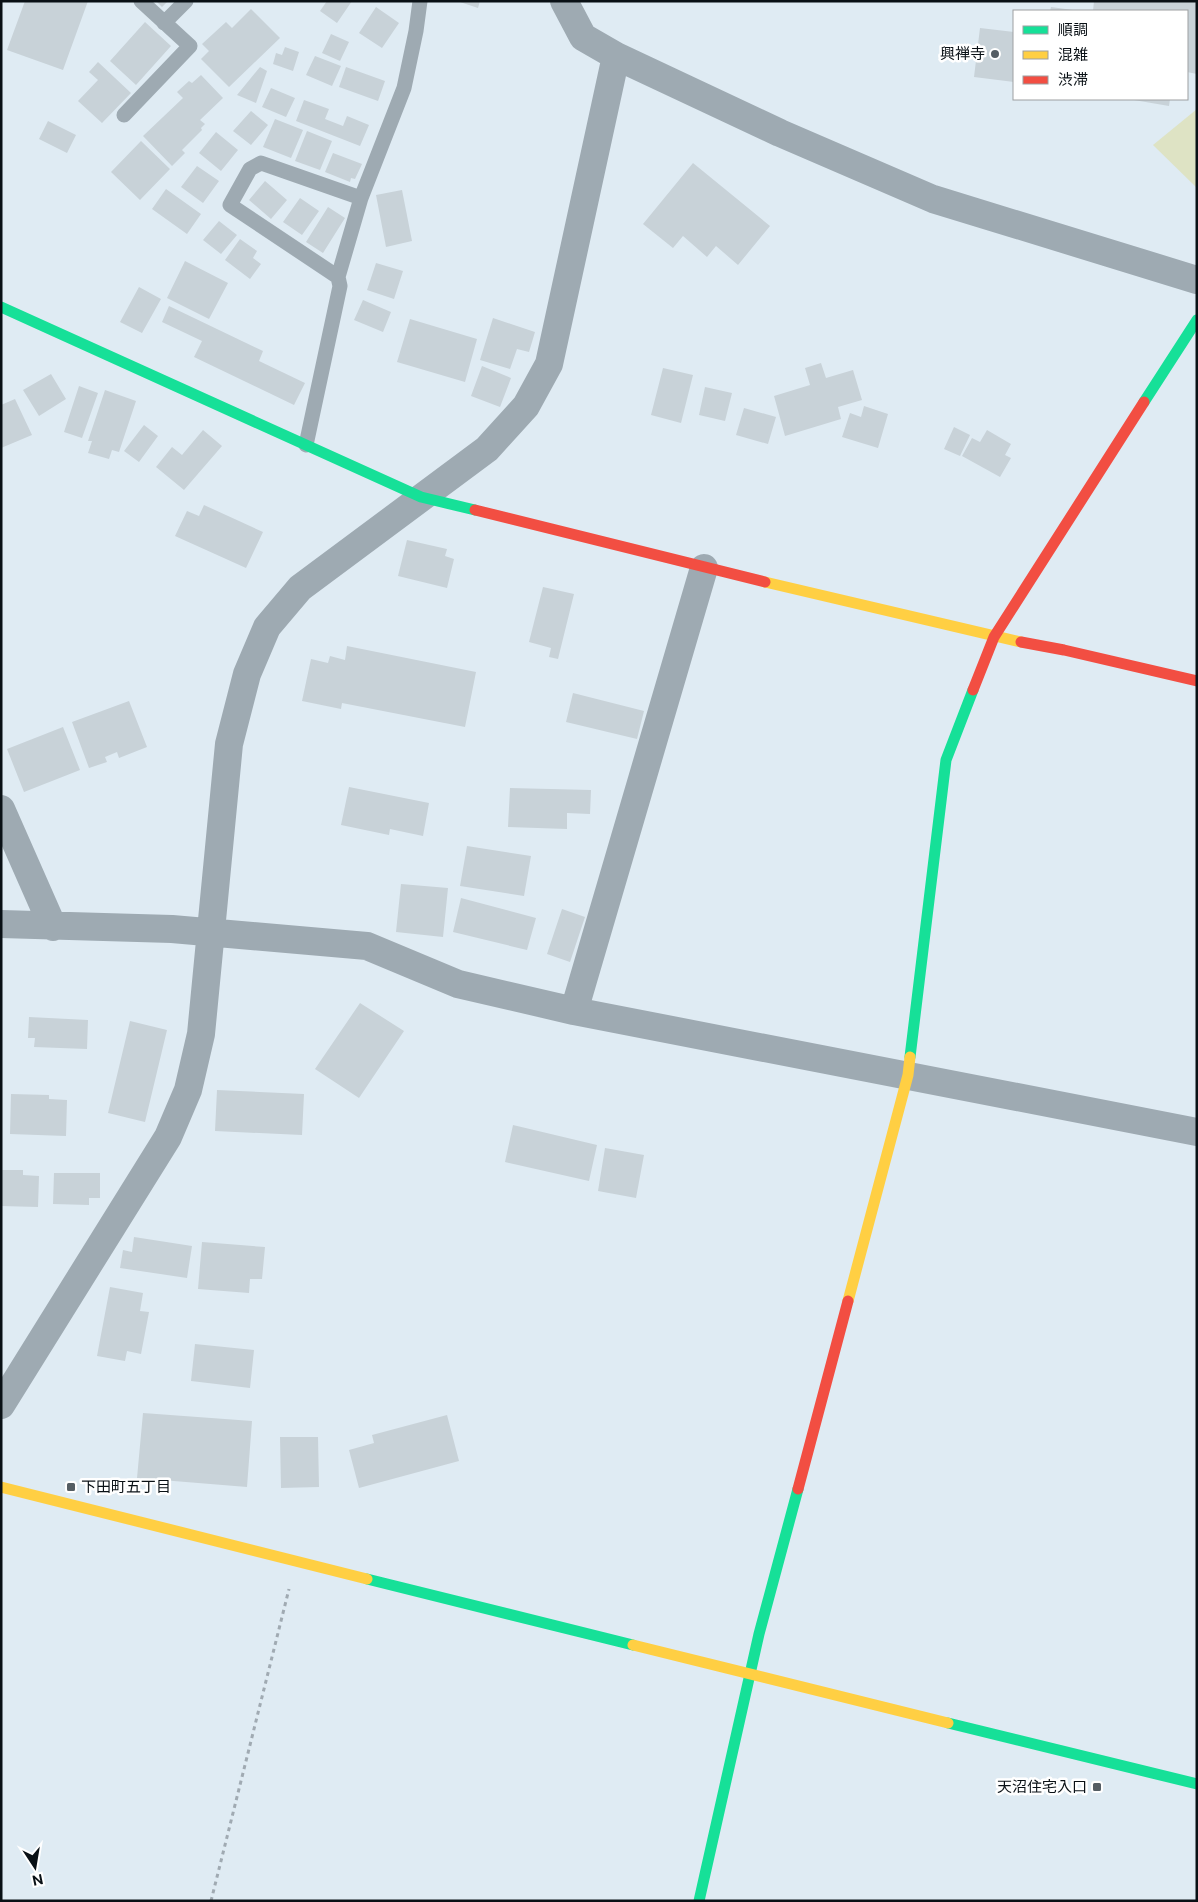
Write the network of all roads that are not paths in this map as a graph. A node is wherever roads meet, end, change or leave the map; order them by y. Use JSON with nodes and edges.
{"nodes":[{"id":1,"x":141,"y":1,"type":"edge"},
{"id":2,"x":186,"y":1,"type":"edge"},
{"id":3,"x":420,"y":1,"type":"edge"},
{"id":4,"x":564,"y":1,"type":"edge"},
{"id":5,"x":164,"y":23,"type":"junction"},
{"id":6,"x":616,"y":56,"type":"junction"},
{"id":7,"x":124,"y":115,"type":"dead end"},
{"id":8,"x":361,"y":198,"type":"junction"},
{"id":9,"x":338,"y":277,"type":"junction"},
{"id":10,"x":1197,"y":280,"type":"edge"},
{"id":11,"x":1,"y":307,"type":"edge"},
{"id":12,"x":1197,"y":320,"type":"edge"},
{"id":13,"x":306,"y":445,"type":"junction"},
{"id":14,"x":421,"y":498,"type":"junction"},
{"id":15,"x":704,"y":568,"type":"junction"},
{"id":16,"x":994,"y":637,"type":"junction"},
{"id":17,"x":1197,"y":682,"type":"edge"},
{"id":18,"x":1,"y":809,"type":"edge"},
{"id":19,"x":1,"y":924,"type":"edge"},
{"id":20,"x":53,"y":927,"type":"junction"},
{"id":21,"x":211,"y":933,"type":"junction"},
{"id":22,"x":574,"y":1011,"type":"junction"},
{"id":23,"x":908,"y":1075,"type":"junction"},
{"id":24,"x":1197,"y":1132,"type":"edge"},
{"id":25,"x":1,"y":1405,"type":"edge"},
{"id":26,"x":1,"y":1487,"type":"edge"},
{"id":27,"x":751,"y":1674,"type":"junction"},
{"id":28,"x":1197,"y":1784,"type":"edge"},
{"id":29,"x":699,"y":1901,"type":"edge"}],
"edges":[{"from":1,"to":5,"type":"lane"},
{"from":2,"to":5,"type":"lane"},
{"from":3,"to":8,"type":"lane"},
{"from":4,"to":6,"type":"street"},
{"from":5,"to":7,"type":"lane"},
{"from":6,"to":10,"type":"street"},
{"from":6,"to":14,"type":"street"},
{"from":8,"to":9,"type":"lane"},
{"from":8,"to":9,"type":"lane"},
{"from":9,"to":13,"type":"lane"},
{"from":11,"to":13,"type":"street"},
{"from":12,"to":16,"type":"street"},
{"from":13,"to":14,"type":"street"},
{"from":14,"to":15,"type":"street"},
{"from":14,"to":21,"type":"street"},
{"from":15,"to":16,"type":"street"},
{"from":15,"to":22,"type":"street"},
{"from":16,"to":17,"type":"street"},
{"from":16,"to":23,"type":"street"},
{"from":18,"to":20,"type":"street"},
{"from":19,"to":20,"type":"street"},
{"from":20,"to":21,"type":"street"},
{"from":21,"to":22,"type":"street"},
{"from":21,"to":25,"type":"street"},
{"from":22,"to":23,"type":"street"},
{"from":23,"to":24,"type":"street"},
{"from":23,"to":27,"type":"street"},
{"from":26,"to":27,"type":"street"},
{"from":27,"to":28,"type":"street"},
{"from":27,"to":29,"type":"street"}]}
